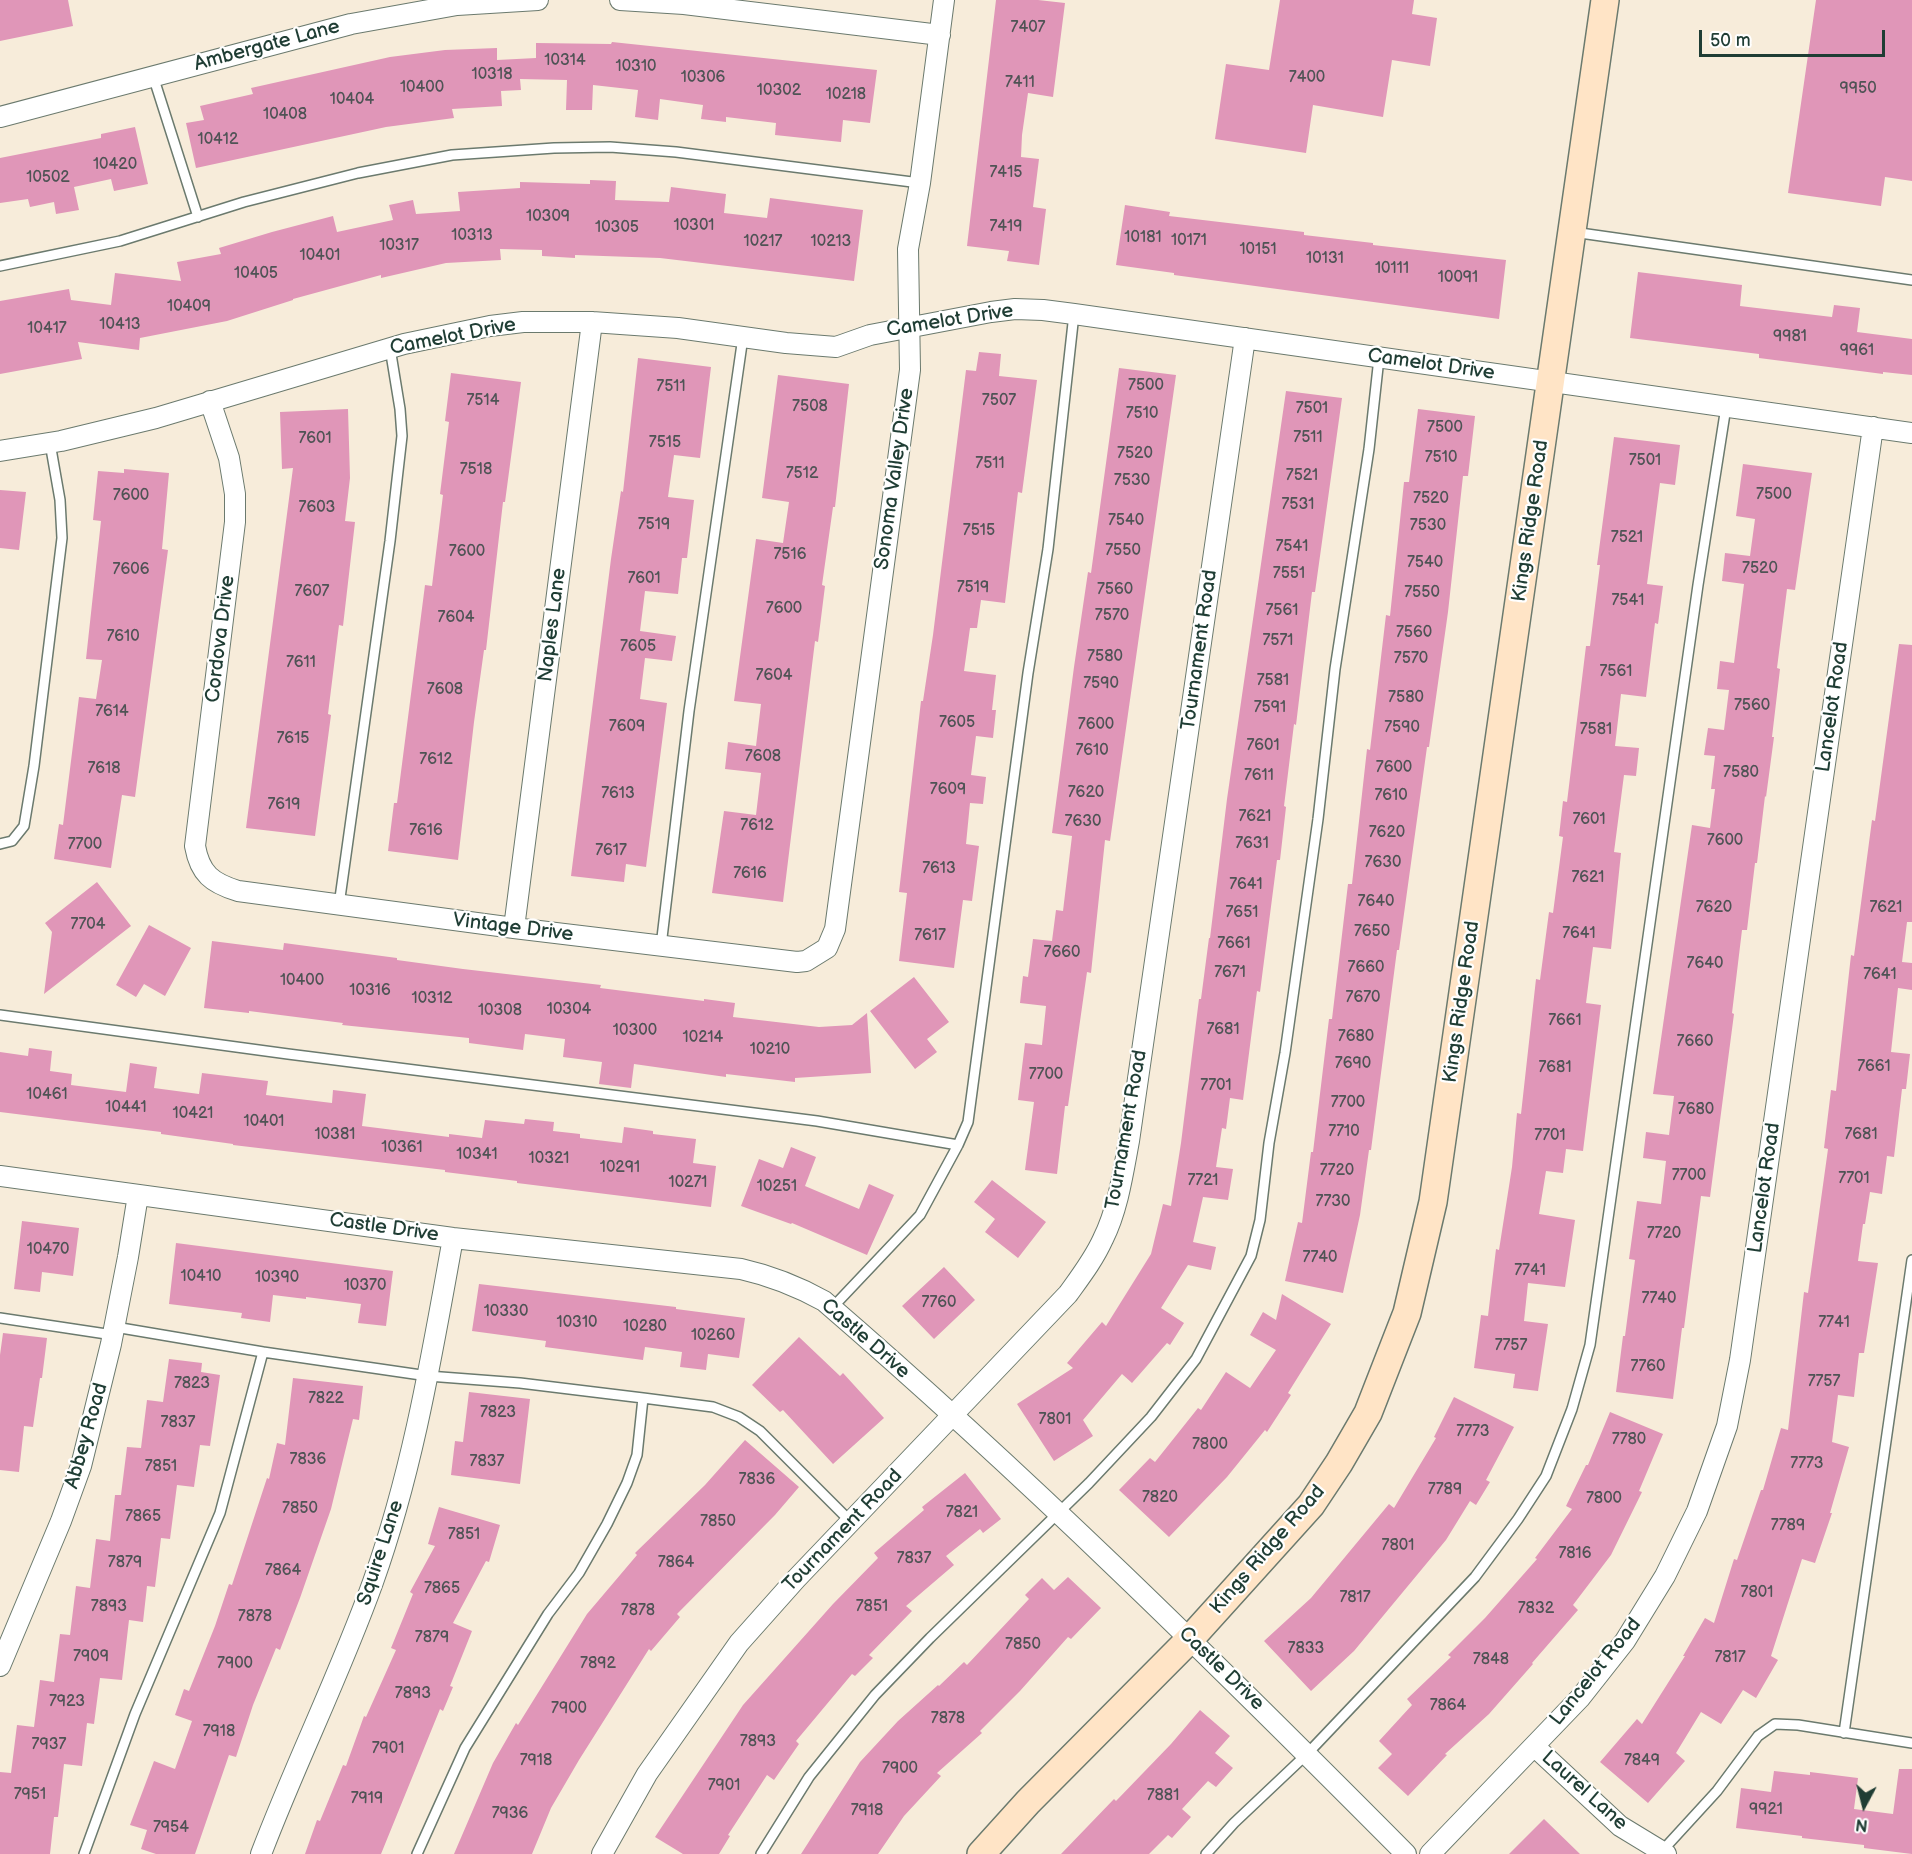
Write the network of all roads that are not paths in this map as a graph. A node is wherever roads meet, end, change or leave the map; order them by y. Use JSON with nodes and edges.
{"nodes":[{"id":1,"x":538,"y":0,"type":"edge"},
{"id":2,"x":620,"y":0,"type":"edge"},
{"id":3,"x":944,"y":0,"type":"edge"},
{"id":4,"x":1605,"y":0,"type":"edge"},
{"id":5,"x":940,"y":35,"type":"junction"},
{"id":6,"x":153,"y":76,"type":"junction"},
{"id":7,"x":0,"y":117,"type":"edge"},
{"id":8,"x":920,"y":183,"type":"junction"},
{"id":9,"x":198,"y":217,"type":"junction"},
{"id":10,"x":1572,"y":232,"type":"junction"},
{"id":11,"x":0,"y":266,"type":"edge"},
{"id":12,"x":1912,"y":280,"type":"edge"},
{"id":13,"x":1074,"y":314,"type":"junction"},
{"id":14,"x":592,"y":322,"type":"junction"},
{"id":15,"x":910,"y":327,"type":"junction"},
{"id":16,"x":743,"y":337,"type":"junction"},
{"id":17,"x":1245,"y":338,"type":"junction"},
{"id":18,"x":390,"y":348,"type":"junction"},
{"id":19,"x":1379,"y":358,"type":"junction"},
{"id":20,"x":1550,"y":381,"type":"junction"},
{"id":21,"x":210,"y":401,"type":"junction"},
{"id":22,"x":1726,"y":407,"type":"junction"},
{"id":23,"x":1874,"y":427,"type":"junction"},
{"id":24,"x":1912,"y":433,"type":"edge"},
{"id":25,"x":50,"y":443,"type":"junction"},
{"id":26,"x":0,"y":451,"type":"edge"},
{"id":27,"x":0,"y":844,"type":"edge"},
{"id":28,"x":208,"y":876,"type":"joint"},
{"id":29,"x":339,"y":904,"type":"junction"},
{"id":30,"x":514,"y":928,"type":"junction"},
{"id":31,"x":661,"y":946,"type":"junction"},
{"id":32,"x":820,"y":952,"type":"joint"},
{"id":33,"x":0,"y":1015,"type":"edge"},
{"id":34,"x":958,"y":1145,"type":"junction"},
{"id":35,"x":0,"y":1176,"type":"edge"},
{"id":36,"x":138,"y":1195,"type":"junction"},
{"id":37,"x":453,"y":1238,"type":"junction"},
{"id":38,"x":1912,"y":1260,"type":"edge"},
{"id":39,"x":832,"y":1308,"type":"junction"},
{"id":40,"x":0,"y":1318,"type":"edge"},
{"id":41,"x":114,"y":1331,"type":"junction"},
{"id":42,"x":263,"y":1352,"type":"junction"},
{"id":43,"x":428,"y":1376,"type":"junction"},
{"id":44,"x":643,"y":1398,"type":"junction"},
{"id":45,"x":954,"y":1416,"type":"junction"},
{"id":46,"x":1057,"y":1513,"type":"junction"},
{"id":47,"x":851,"y":1522,"type":"junction"},
{"id":48,"x":1190,"y":1639,"type":"junction"},
{"id":49,"x":0,"y":1666,"type":"edge"},
{"id":50,"x":1844,"y":1733,"type":"junction"},
{"id":51,"x":1912,"y":1743,"type":"edge"},
{"id":52,"x":1534,"y":1746,"type":"junction"},
{"id":53,"x":1307,"y":1754,"type":"junction"},
{"id":54,"x":1662,"y":1853,"type":"edge"},
{"id":55,"x":84,"y":1854,"type":"edge"},
{"id":56,"x":261,"y":1854,"type":"edge"},
{"id":57,"x":417,"y":1854,"type":"edge"},
{"id":58,"x":602,"y":1854,"type":"edge"},
{"id":59,"x":761,"y":1854,"type":"edge"},
{"id":60,"x":981,"y":1854,"type":"edge"},
{"id":61,"x":1206,"y":1854,"type":"edge"},
{"id":62,"x":1406,"y":1854,"type":"edge"},
{"id":63,"x":1430,"y":1854,"type":"edge"}],
"edges":[{"from":1,"to":6,"type":"street","name":"Ambergate Lane"},
{"from":2,"to":5,"type":"street"},
{"from":3,"to":5,"type":"street","name":"Sonoma Valley Drive"},
{"from":4,"to":10,"type":"street","name":"Kings Ridge Road"},
{"from":5,"to":8,"type":"street","name":"Sonoma Valley Drive"},
{"from":6,"to":7,"type":"street","name":"Ambergate Lane"},
{"from":6,"to":9,"type":"lane"},
{"from":8,"to":9,"type":"lane"},
{"from":8,"to":15,"type":"street","name":"Sonoma Valley Drive"},
{"from":9,"to":11,"type":"lane"},
{"from":10,"to":12,"type":"lane"},
{"from":10,"to":20,"type":"street","name":"Kings Ridge Road"},
{"from":13,"to":15,"type":"street","name":"Camelot Drive"},
{"from":13,"to":17,"type":"street","name":"Camelot Drive"},
{"from":13,"to":34,"type":"lane"},
{"from":14,"to":16,"type":"street","name":"Camelot Drive"},
{"from":14,"to":18,"type":"street","name":"Camelot Drive"},
{"from":14,"to":30,"type":"street","name":"Naples Lane"},
{"from":15,"to":16,"type":"street","name":"Camelot Drive"},
{"from":15,"to":32,"type":"street","name":"Sonoma Valley Drive"},
{"from":16,"to":31,"type":"lane"},
{"from":17,"to":19,"type":"street","name":"Camelot Drive"},
{"from":17,"to":45,"type":"street","name":"Tournament Road"},
{"from":18,"to":21,"type":"street","name":"Camelot Drive"},
{"from":18,"to":29,"type":"lane"},
{"from":19,"to":20,"type":"street","name":"Camelot Drive"},
{"from":19,"to":46,"type":"lane"},
{"from":20,"to":22,"type":"street","name":"Camelot Drive"},
{"from":20,"to":48,"type":"street","name":"Kings Ridge Road"},
{"from":21,"to":25,"type":"street","name":"Camelot Drive"},
{"from":21,"to":28,"type":"street","name":"Cordova Drive"},
{"from":22,"to":23,"type":"street","name":"Camelot Drive"},
{"from":22,"to":53,"type":"lane"},
{"from":23,"to":24,"type":"street","name":"Camelot Drive"},
{"from":23,"to":52,"type":"street","name":"Lancelot Road"},
{"from":25,"to":26,"type":"street","name":"Camelot Drive"},
{"from":25,"to":27,"type":"lane"},
{"from":28,"to":29,"type":"street","name":"Vintage Drive"},
{"from":29,"to":30,"type":"street","name":"Vintage Drive"},
{"from":30,"to":31,"type":"street","name":"Vintage Drive"},
{"from":31,"to":32,"type":"street","name":"Vintage Drive"},
{"from":33,"to":34,"type":"lane"},
{"from":34,"to":39,"type":"lane"},
{"from":35,"to":36,"type":"street","name":"Castle Drive"},
{"from":36,"to":37,"type":"street","name":"Castle Drive"},
{"from":36,"to":41,"type":"street","name":"Abbey Road"},
{"from":37,"to":39,"type":"street","name":"Castle Drive"},
{"from":37,"to":43,"type":"street","name":"Squire Lane"},
{"from":38,"to":50,"type":"lane"},
{"from":39,"to":45,"type":"street","name":"Castle Drive"},
{"from":40,"to":41,"type":"lane"},
{"from":41,"to":42,"type":"lane"},
{"from":41,"to":49,"type":"street","name":"Abbey Road"},
{"from":42,"to":43,"type":"lane"},
{"from":42,"to":55,"type":"lane"},
{"from":43,"to":44,"type":"lane"},
{"from":43,"to":56,"type":"street","name":"Squire Lane"},
{"from":44,"to":47,"type":"lane"},
{"from":44,"to":57,"type":"lane"},
{"from":45,"to":46,"type":"street","name":"Castle Drive"},
{"from":45,"to":47,"type":"street","name":"Tournament Road"},
{"from":46,"to":48,"type":"street","name":"Castle Drive"},
{"from":46,"to":59,"type":"lane"},
{"from":47,"to":58,"type":"street","name":"Tournament Road"},
{"from":48,"to":53,"type":"street","name":"Castle Drive"},
{"from":48,"to":60,"type":"street","name":"Kings Ridge Road"},
{"from":50,"to":51,"type":"lane"},
{"from":50,"to":54,"type":"lane"},
{"from":52,"to":54,"type":"street","name":"Laurel Lane"},
{"from":52,"to":63,"type":"street","name":"Lancelot Road"},
{"from":53,"to":61,"type":"lane"},
{"from":53,"to":62,"type":"street","name":"Castle Drive"}]}
